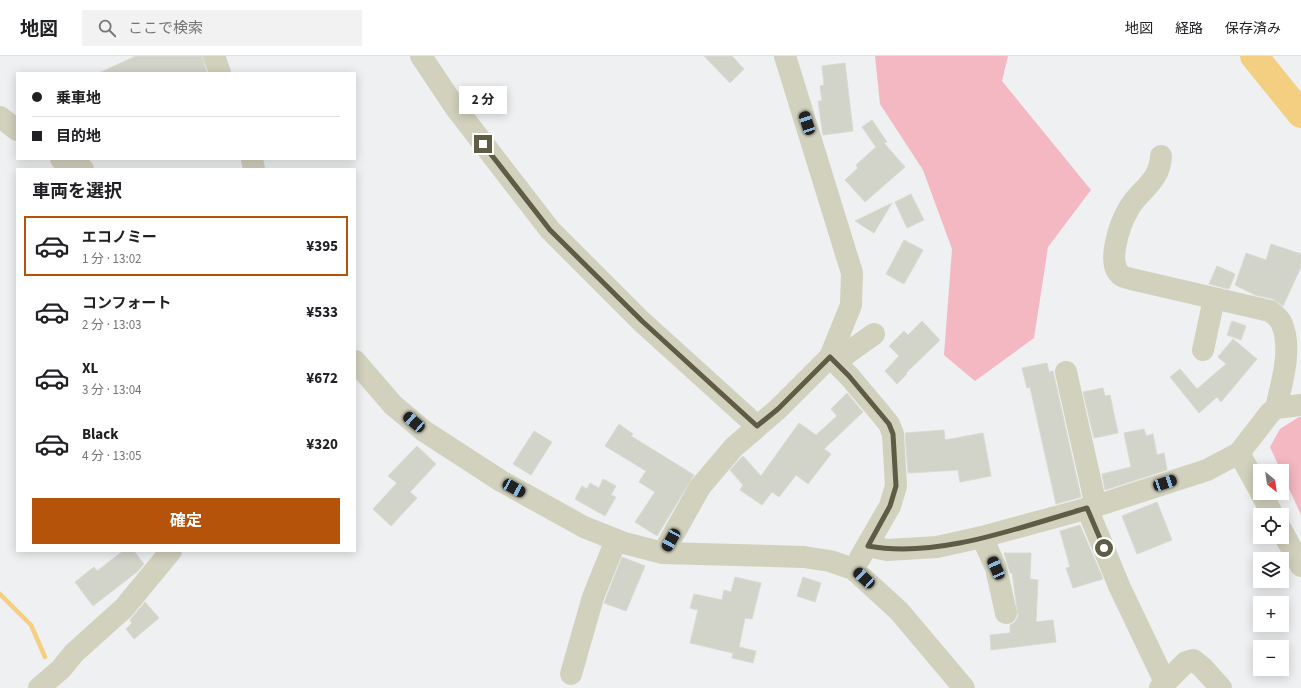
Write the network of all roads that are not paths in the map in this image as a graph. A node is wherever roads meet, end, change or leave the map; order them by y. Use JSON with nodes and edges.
{"nodes":[{"id":1,"x":214,"y":56,"type":"edge"},
{"id":2,"x":421,"y":56,"type":"edge"},
{"id":3,"x":785,"y":56,"type":"edge"},
{"id":4,"x":220,"y":72,"type":"edge"},
{"id":5,"x":0,"y":116,"type":"edge"},
{"id":6,"x":16,"y":129,"type":"edge"},
{"id":7,"x":1161,"y":156,"type":"dead end"},
{"id":8,"x":63,"y":160,"type":"edge"},
{"id":9,"x":81,"y":168,"type":"edge"},
{"id":10,"x":1214,"y":299,"type":"junction"},
{"id":11,"x":874,"y":334,"type":"dead end"},
{"id":12,"x":1203,"y":350,"type":"dead end"},
{"id":13,"x":833,"y":360,"type":"junction"},
{"id":14,"x":356,"y":362,"type":"edge"},
{"id":15,"x":1066,"y":372,"type":"dead end"},
{"id":16,"x":1301,"y":405,"type":"edge"},
{"id":17,"x":1276,"y":408,"type":"junction"},
{"id":18,"x":757,"y":426,"type":"junction"},
{"id":19,"x":1239,"y":453,"type":"junction"},
{"id":20,"x":1253,"y":479,"type":"edge"},
{"id":21,"x":1091,"y":507,"type":"junction"},
{"id":22,"x":982,"y":537,"type":"junction"},
{"id":23,"x":616,"y":540,"type":"junction"},
{"id":24,"x":1289,"y":544,"type":"edge"},
{"id":25,"x":868,"y":546,"type":"junction"},
{"id":26,"x":170,"y":552,"type":"edge"},
{"id":27,"x":663,"y":553,"type":"junction"},
{"id":28,"x":1301,"y":566,"type":"edge"},
{"id":29,"x":853,"y":569,"type":"junction"},
{"id":30,"x":1006,"y":613,"type":"dead end"},
{"id":31,"x":571,"y":674,"type":"dead end"},
{"id":32,"x":1162,"y":685,"type":"edge"},
{"id":33,"x":39,"y":688,"type":"edge"},
{"id":34,"x":964,"y":688,"type":"edge"},
{"id":35,"x":1221,"y":688,"type":"edge"}],
"edges":[{"from":1,"to":4,"type":"street"},
{"from":2,"to":18,"type":"street"},
{"from":3,"to":13,"type":"street"},
{"from":5,"to":6,"type":"street"},
{"from":7,"to":10,"type":"street"},
{"from":8,"to":9,"type":"street"},
{"from":10,"to":12,"type":"street"},
{"from":10,"to":17,"type":"street"},
{"from":11,"to":13,"type":"street"},
{"from":13,"to":18,"type":"street"},
{"from":13,"to":25,"type":"street"},
{"from":14,"to":23,"type":"street"},
{"from":15,"to":21,"type":"street"},
{"from":16,"to":17,"type":"street"},
{"from":17,"to":19,"type":"street"},
{"from":18,"to":27,"type":"street"},
{"from":19,"to":20,"type":"street"},
{"from":19,"to":21,"type":"street"},
{"from":21,"to":22,"type":"street"},
{"from":21,"to":32,"type":"street"},
{"from":22,"to":25,"type":"street"},
{"from":22,"to":30,"type":"street"},
{"from":23,"to":27,"type":"street"},
{"from":23,"to":31,"type":"street"},
{"from":24,"to":28,"type":"street"},
{"from":25,"to":29,"type":"street"},
{"from":26,"to":33,"type":"street"},
{"from":27,"to":29,"type":"street"},
{"from":29,"to":34,"type":"street"},
{"from":32,"to":35,"type":"street"}]}
